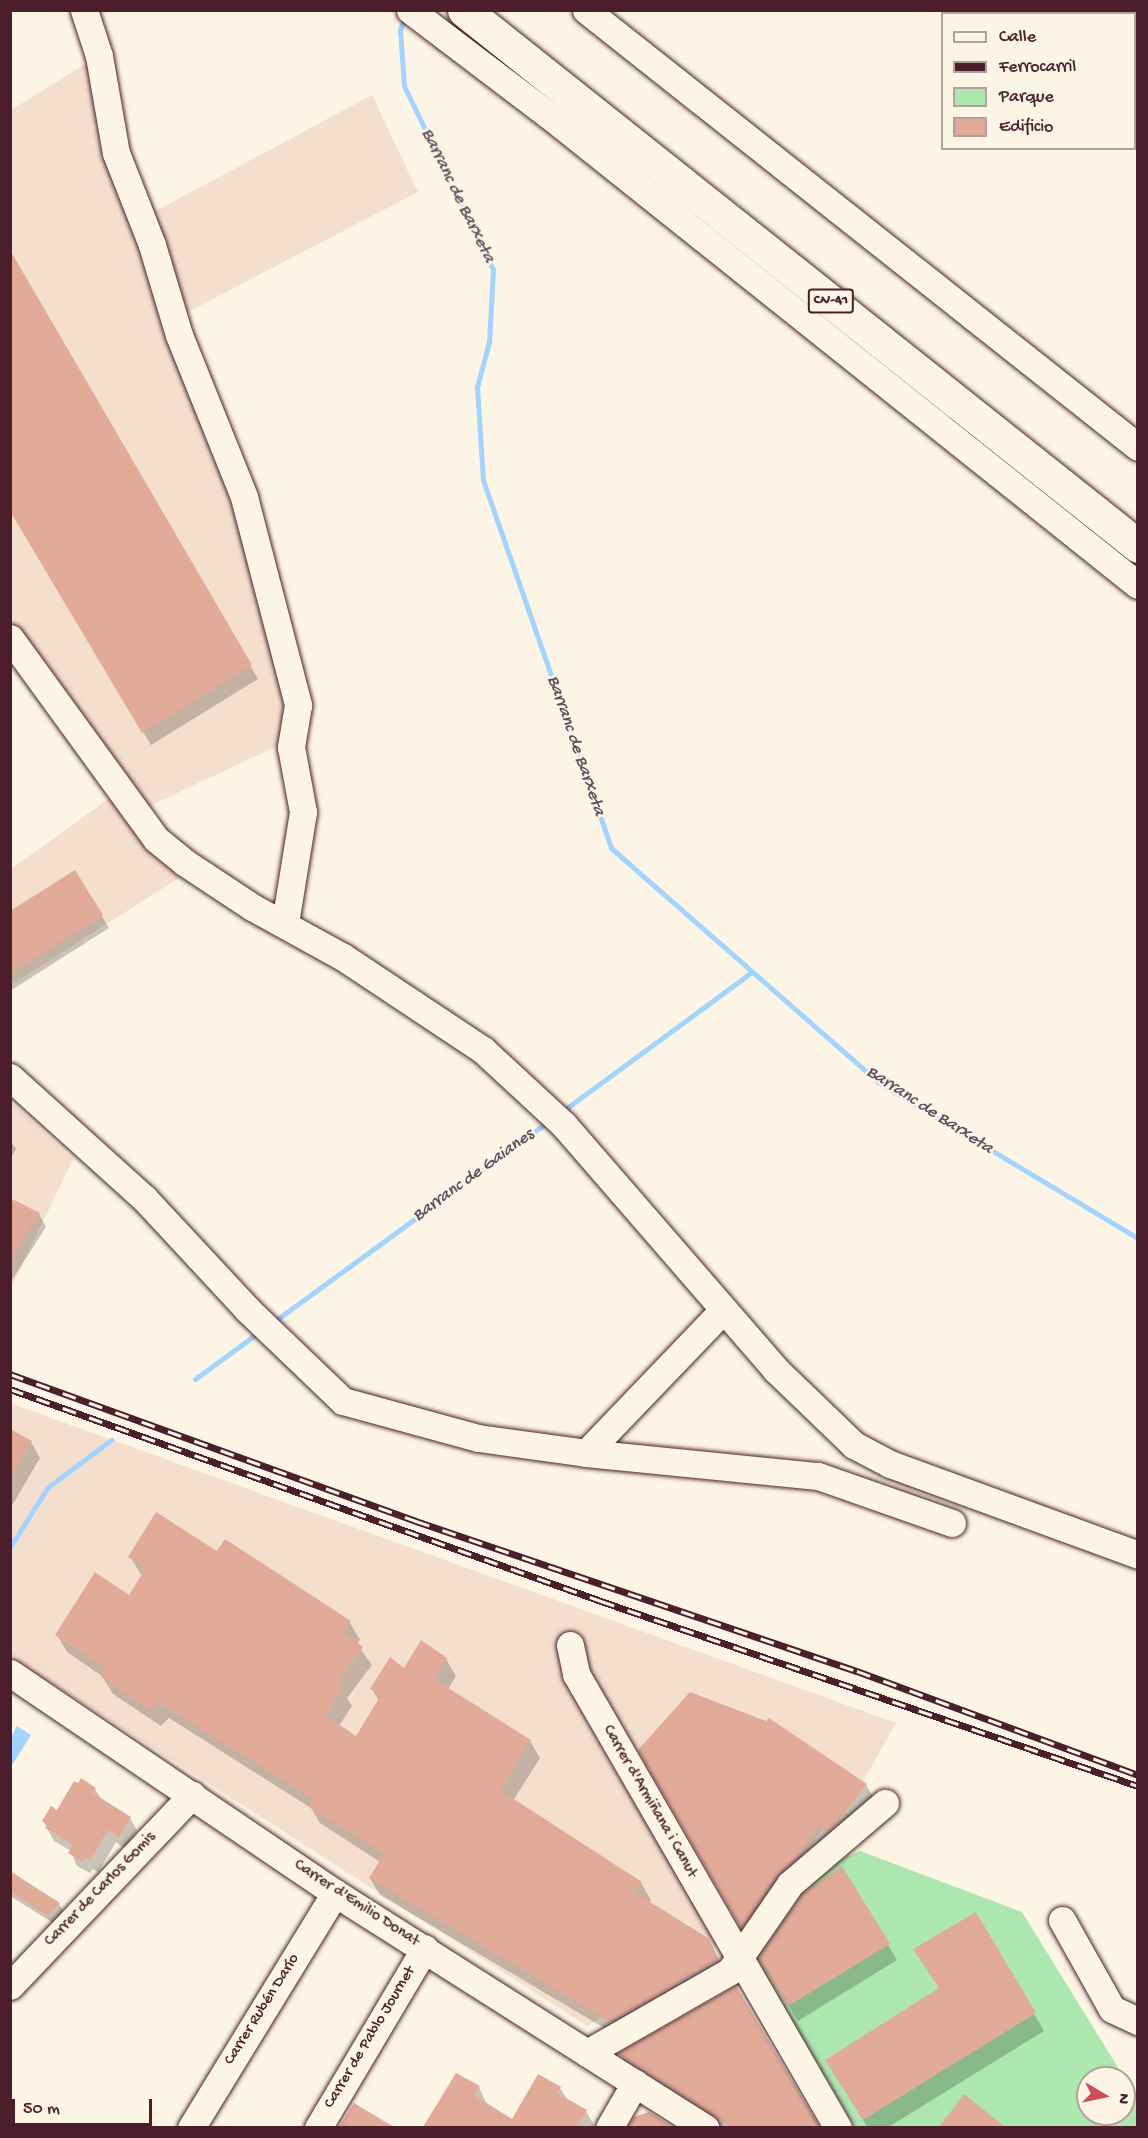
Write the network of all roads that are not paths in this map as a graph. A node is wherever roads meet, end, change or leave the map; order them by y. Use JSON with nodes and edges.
{"nodes":[{"id":1,"x":84,"y":10,"type":"edge"},
{"id":2,"x":411,"y":10,"type":"edge"},
{"id":3,"x":464,"y":10,"type":"edge"},
{"id":4,"x":586,"y":10,"type":"edge"},
{"id":5,"x":1137,"y":447,"type":"edge"},
{"id":6,"x":1137,"y":546,"type":"edge"},
{"id":7,"x":1137,"y":585,"type":"edge"},
{"id":8,"x":10,"y":638,"type":"edge"},
{"id":9,"x":285,"y":923,"type":"junction"},
{"id":10,"x":10,"y":1077,"type":"edge"},
{"id":11,"x":723,"y":1310,"type":"junction"},
{"id":12,"x":586,"y":1453,"type":"junction"},
{"id":13,"x":952,"y":1524,"type":"dead end"},
{"id":14,"x":1137,"y":1555,"type":"edge"},
{"id":15,"x":570,"y":1645,"type":"dead end"},
{"id":16,"x":10,"y":1673,"type":"edge"},
{"id":17,"x":192,"y":1795,"type":"junction"},
{"id":18,"x":885,"y":1803,"type":"dead end"},
{"id":19,"x":335,"y":1893,"type":"junction"},
{"id":20,"x":1062,"y":1920,"type":"dead end"},
{"id":21,"x":425,"y":1948,"type":"junction"},
{"id":22,"x":738,"y":1957,"type":"junction"},
{"id":23,"x":10,"y":1986,"type":"edge"},
{"id":24,"x":1137,"y":2021,"type":"edge"},
{"id":25,"x":587,"y":2053,"type":"junction"},
{"id":26,"x":635,"y":2083,"type":"junction"},
{"id":27,"x":191,"y":2127,"type":"edge"},
{"id":28,"x":318,"y":2127,"type":"edge"},
{"id":29,"x":609,"y":2127,"type":"edge"},
{"id":30,"x":706,"y":2127,"type":"edge"},
{"id":31,"x":838,"y":2127,"type":"edge"}],
"edges":[{"from":1,"to":9,"type":"street"},
{"from":2,"to":7,"type":"street"},
{"from":3,"to":6,"type":"main road","number":"CV-41"},
{"from":4,"to":5,"type":"street"},
{"from":8,"to":9,"type":"street"},
{"from":9,"to":11,"type":"street"},
{"from":10,"to":12,"type":"street"},
{"from":11,"to":12,"type":"street"},
{"from":11,"to":14,"type":"street"},
{"from":12,"to":13,"type":"street"},
{"from":15,"to":22,"type":"street","name":"Carrer d'Armiñana i Canut"},
{"from":16,"to":17,"type":"street","name":"Carrer d'Emilio Donat"},
{"from":17,"to":19,"type":"street","name":"Carrer d'Emilio Donat"},
{"from":17,"to":23,"type":"street","name":"Carrer de Carlos Gomis"},
{"from":18,"to":22,"type":"street"},
{"from":19,"to":21,"type":"street","name":"Carrer d'Emilio Donat"},
{"from":19,"to":27,"type":"street","name":"Carrer Rubén Darío"},
{"from":20,"to":24,"type":"street"},
{"from":21,"to":25,"type":"street","name":"Carrer d'Emilio Donat"},
{"from":21,"to":28,"type":"street","name":"Carrer de Pablo Journet"},
{"from":22,"to":25,"type":"street"},
{"from":22,"to":31,"type":"street","name":"Carrer d'Armiñana i Canut"},
{"from":25,"to":26,"type":"street","name":"Carrer d'Emilio Donat"},
{"from":26,"to":29,"type":"street"},
{"from":26,"to":30,"type":"street","name":"Carrer d'Emilio Donat"}]}
